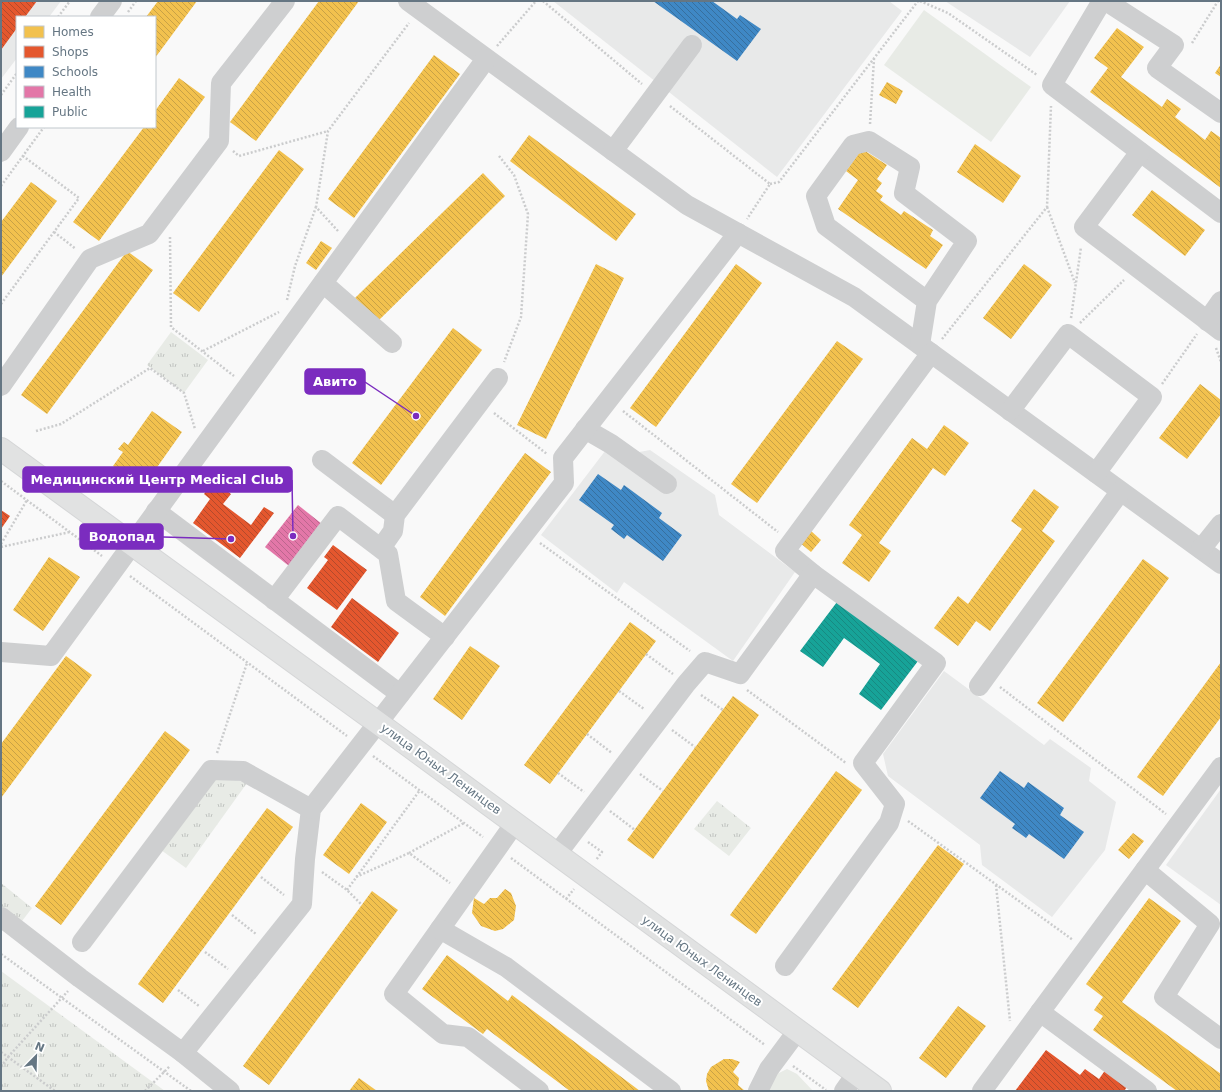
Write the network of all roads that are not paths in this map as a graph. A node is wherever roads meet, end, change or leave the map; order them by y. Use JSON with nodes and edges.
{"nodes":[{"id":1,"x":112,"y":1,"type":"edge"},
{"id":2,"x":285,"y":1,"type":"edge"},
{"id":3,"x":1102,"y":1,"type":"edge"},
{"id":4,"x":1106,"y":1,"type":"edge"},
{"id":5,"x":414,"y":5,"type":"edge"},
{"id":6,"x":101,"y":16,"type":"edge"},
{"id":7,"x":692,"y":45,"type":"dead end"},
{"id":8,"x":486,"y":59,"type":"junction"},
{"id":9,"x":1221,"y":113,"type":"edge"},
{"id":10,"x":18,"y":128,"type":"edge"},
{"id":11,"x":614,"y":151,"type":"junction"},
{"id":12,"x":1,"y":152,"type":"edge"},
{"id":13,"x":1140,"y":152,"type":"junction"},
{"id":14,"x":1221,"y":213,"type":"edge"},
{"id":15,"x":738,"y":233,"type":"junction"},
{"id":16,"x":323,"y":283,"type":"junction"},
{"id":17,"x":927,"y":301,"type":"junction"},
{"id":18,"x":1221,"y":301,"type":"edge"},
{"id":19,"x":1214,"y":326,"type":"edge"},
{"id":20,"x":392,"y":344,"type":"dead end"},
{"id":21,"x":925,"y":349,"type":"junction"},
{"id":22,"x":498,"y":378,"type":"road end"},
{"id":23,"x":1,"y":386,"type":"edge"},
{"id":24,"x":1010,"y":410,"type":"junction"},
{"id":25,"x":585,"y":429,"type":"junction"},
{"id":26,"x":1,"y":449,"type":"edge"},
{"id":27,"x":322,"y":460,"type":"dead end"},
{"id":28,"x":1096,"y":473,"type":"junction"},
{"id":29,"x":667,"y":484,"type":"dead end"},
{"id":30,"x":1120,"y":492,"type":"junction"},
{"id":31,"x":156,"y":511,"type":"junction"},
{"id":32,"x":395,"y":515,"type":"junction"},
{"id":33,"x":1221,"y":524,"type":"edge"},
{"id":34,"x":131,"y":544,"type":"junction"},
{"id":35,"x":381,"y":548,"type":"junction"},
{"id":36,"x":1201,"y":549,"type":"junction"},
{"id":37,"x":1221,"y":564,"type":"edge"},
{"id":38,"x":814,"y":574,"type":"junction"},
{"id":39,"x":274,"y":600,"type":"junction"},
{"id":40,"x":445,"y":637,"type":"junction"},
{"id":41,"x":1,"y":652,"type":"edge"},
{"id":42,"x":982,"y":681,"type":"road end"},
{"id":43,"x":400,"y":694,"type":"junction"},
{"id":44,"x":378,"y":723,"type":"junction"},
{"id":45,"x":1221,"y":767,"type":"edge"},
{"id":46,"x":311,"y":809,"type":"junction"},
{"id":47,"x":515,"y":824,"type":"junction"},
{"id":48,"x":557,"y":854,"type":"junction"},
{"id":49,"x":1145,"y":870,"type":"junction"},
{"id":50,"x":1,"y":917,"type":"edge"},
{"id":51,"x":440,"y":929,"type":"junction"},
{"id":52,"x":82,"y":942,"type":"dead end"},
{"id":53,"x":785,"y":966,"type":"dead end"},
{"id":54,"x":1040,"y":1012,"type":"junction"},
{"id":55,"x":798,"y":1030,"type":"junction"},
{"id":56,"x":1221,"y":1038,"type":"edge"},
{"id":57,"x":183,"y":1053,"type":"junction"},
{"id":58,"x":856,"y":1074,"type":"junction"},
{"id":59,"x":230,"y":1091,"type":"edge"},
{"id":60,"x":539,"y":1091,"type":"edge"},
{"id":61,"x":671,"y":1091,"type":"edge"},
{"id":62,"x":758,"y":1091,"type":"edge"},
{"id":63,"x":844,"y":1091,"type":"edge"},
{"id":64,"x":880,"y":1091,"type":"edge"},
{"id":65,"x":982,"y":1091,"type":"edge"},
{"id":66,"x":1147,"y":1091,"type":"edge"}],
"edges":[{"from":1,"to":6,"type":"street"},
{"from":2,"to":23,"type":"street"},
{"from":3,"to":13,"type":"street"},
{"from":4,"to":9,"type":"street"},
{"from":5,"to":8,"type":"street"},
{"from":7,"to":11,"type":"street"},
{"from":8,"to":11,"type":"street"},
{"from":8,"to":16,"type":"street"},
{"from":10,"to":12,"type":"street"},
{"from":11,"to":15,"type":"street"},
{"from":13,"to":14,"type":"street"},
{"from":13,"to":19,"type":"street"},
{"from":15,"to":21,"type":"street"},
{"from":15,"to":25,"type":"street"},
{"from":16,"to":20,"type":"street"},
{"from":16,"to":31,"type":"street"},
{"from":17,"to":17,"type":"street"},
{"from":17,"to":21,"type":"street"},
{"from":18,"to":19,"type":"street"},
{"from":21,"to":24,"type":"street"},
{"from":21,"to":38,"type":"street"},
{"from":22,"to":32,"type":"street"},
{"from":24,"to":28,"type":"street"},
{"from":24,"to":28,"type":"street"},
{"from":25,"to":29,"type":"street"},
{"from":25,"to":40,"type":"street"},
{"from":26,"to":34,"type":"main road","name":"улица Юных Ленинцев"},
{"from":27,"to":32,"type":"street"},
{"from":28,"to":30,"type":"street"},
{"from":30,"to":36,"type":"street"},
{"from":30,"to":42,"type":"street"},
{"from":31,"to":34,"type":"street"},
{"from":31,"to":39,"type":"street"},
{"from":32,"to":35,"type":"street"},
{"from":33,"to":36,"type":"street"},
{"from":34,"to":41,"type":"street"},
{"from":34,"to":44,"type":"main road","name":"улица Юных Ленинцев"},
{"from":35,"to":39,"type":"street"},
{"from":35,"to":40,"type":"street"},
{"from":36,"to":37,"type":"street"},
{"from":38,"to":48,"type":"street"},
{"from":38,"to":53,"type":"street"},
{"from":39,"to":43,"type":"street"},
{"from":40,"to":43,"type":"street"},
{"from":43,"to":44,"type":"street"},
{"from":44,"to":46,"type":"street"},
{"from":44,"to":47,"type":"main road","name":"улица Юных Ленинцев"},
{"from":45,"to":49,"type":"street"},
{"from":46,"to":52,"type":"street"},
{"from":46,"to":57,"type":"street"},
{"from":47,"to":48,"type":"main road","name":"улица Юных Ленинцев"},
{"from":47,"to":51,"type":"street"},
{"from":48,"to":55,"type":"main road","name":"улица Юных Ленинцев"},
{"from":49,"to":54,"type":"street"},
{"from":49,"to":56,"type":"street"},
{"from":50,"to":57,"type":"street"},
{"from":51,"to":60,"type":"street"},
{"from":51,"to":61,"type":"street"},
{"from":54,"to":65,"type":"street"},
{"from":54,"to":66,"type":"street"},
{"from":55,"to":58,"type":"main road","name":"улица Юных Ленинцев"},
{"from":55,"to":62,"type":"street"},
{"from":57,"to":59,"type":"street"},
{"from":58,"to":63,"type":"street"},
{"from":58,"to":64,"type":"main road","name":"улица Юных Ленинцев"}]}
